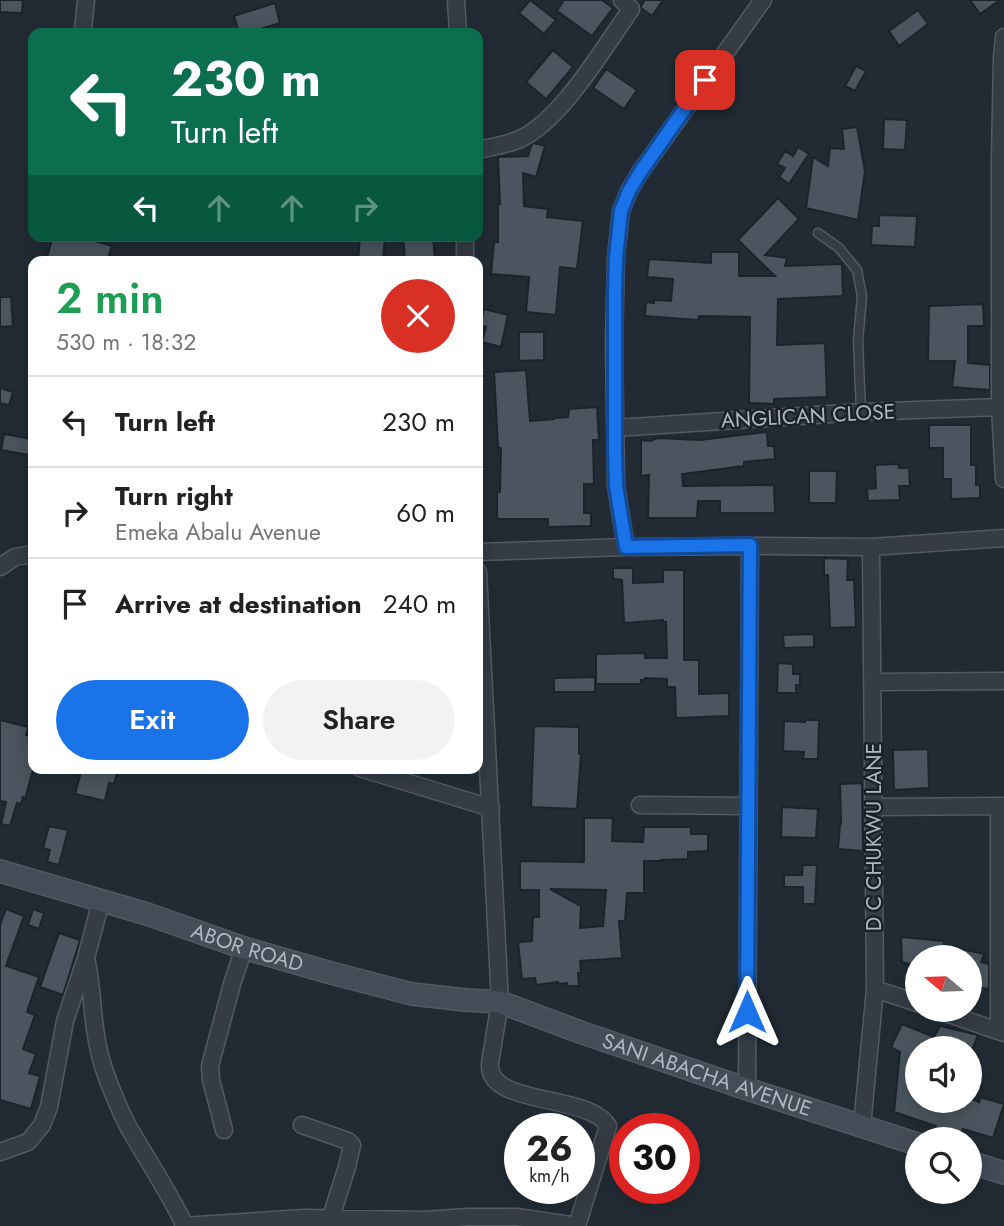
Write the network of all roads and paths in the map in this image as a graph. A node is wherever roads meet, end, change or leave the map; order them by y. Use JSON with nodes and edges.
{"nodes":[{"id":1,"x":86,"y":0,"type":"edge"},
{"id":2,"x":456,"y":0,"type":"edge"},
{"id":3,"x":763,"y":0,"type":"edge"},
{"id":4,"x":630,"y":3,"type":"edge"},
{"id":5,"x":83,"y":28,"type":"edge"},
{"id":6,"x":458,"y":28,"type":"edge"},
{"id":7,"x":1004,"y":37,"type":"edge"},
{"id":8,"x":483,"y":149,"type":"edge"},
{"id":9,"x":1002,"y":158,"type":"edge"},
{"id":10,"x":818,"y":233,"type":"dead end"},
{"id":11,"x":1000,"y":407,"type":"junction"},
{"id":12,"x":861,"y":412,"type":"junction"},
{"id":13,"x":616,"y":428,"type":"junction"},
{"id":14,"x":1004,"y":479,"type":"edge"},
{"id":15,"x":1004,"y":538,"type":"edge"},
{"id":16,"x":750,"y":545,"type":"junction"},
{"id":17,"x":626,"y":547,"type":"junction"},
{"id":18,"x":871,"y":547,"type":"junction"},
{"id":19,"x":483,"y":552,"type":"edge"},
{"id":20,"x":28,"y":555,"type":"edge"},
{"id":21,"x":0,"y":567,"type":"edge"},
{"id":22,"x":483,"y":663,"type":"edge"},
{"id":23,"x":873,"y":681,"type":"junction"},
{"id":24,"x":1004,"y":681,"type":"edge"},
{"id":25,"x":380,"y":774,"type":"edge"},
{"id":26,"x":640,"y":805,"type":"dead end"},
{"id":27,"x":748,"y":806,"type":"junction"},
{"id":28,"x":1002,"y":806,"type":"edge"},
{"id":29,"x":874,"y":807,"type":"junction"},
{"id":30,"x":491,"y":808,"type":"junction"},
{"id":31,"x":0,"y":872,"type":"edge"},
{"id":32,"x":101,"y":901,"type":"junction"},
{"id":33,"x":244,"y":948,"type":"junction"},
{"id":34,"x":86,"y":958,"type":"junction"},
{"id":35,"x":875,"y":989,"type":"junction"},
{"id":36,"x":905,"y":999,"type":"edge"},
{"id":37,"x":500,"y":1002,"type":"junction"},
{"id":38,"x":972,"y":1022,"type":"edge"},
{"id":39,"x":1002,"y":1032,"type":"edge"},
{"id":40,"x":747,"y":1089,"type":"junction"},
{"id":41,"x":302,"y":1125,"type":"dead end"},
{"id":42,"x":862,"y":1126,"type":"junction"},
{"id":43,"x":224,"y":1130,"type":"dead end"},
{"id":44,"x":905,"y":1140,"type":"edge"},
{"id":45,"x":0,"y":1152,"type":"edge"},
{"id":46,"x":982,"y":1166,"type":"edge"},
{"id":47,"x":1004,"y":1173,"type":"edge"},
{"id":48,"x":331,"y":1217,"type":"junction"},
{"id":49,"x":468,"y":1221,"type":"edge"},
{"id":50,"x":185,"y":1226,"type":"edge"},
{"id":51,"x":577,"y":1226,"type":"edge"}],
"edges":[{"from":1,"to":5,"type":"street"},
{"from":2,"to":6,"type":"street"},
{"from":3,"to":13,"type":"street"},
{"from":4,"to":8,"type":"street"},
{"from":7,"to":9,"type":"street"},
{"from":9,"to":11,"type":"street"},
{"from":10,"to":12,"type":"lane"},
{"from":11,"to":12,"type":"street","name":"ANGLICAN CLOSE"},
{"from":11,"to":14,"type":"street"},
{"from":12,"to":13,"type":"street","name":"ANGLICAN CLOSE"},
{"from":13,"to":17,"type":"street"},
{"from":15,"to":18,"type":"street"},
{"from":16,"to":17,"type":"street"},
{"from":16,"to":18,"type":"street"},
{"from":16,"to":27,"type":"street"},
{"from":17,"to":19,"type":"street"},
{"from":18,"to":23,"type":"street","name":"D C CHUKWU LANE"},
{"from":20,"to":21,"type":"street"},
{"from":22,"to":30,"type":"street"},
{"from":23,"to":24,"type":"street"},
{"from":23,"to":29,"type":"street","name":"D C CHUKWU LANE"},
{"from":25,"to":30,"type":"street"},
{"from":26,"to":27,"type":"street"},
{"from":27,"to":40,"type":"street"},
{"from":28,"to":29,"type":"street"},
{"from":28,"to":39,"type":"street"},
{"from":29,"to":35,"type":"street","name":"D C CHUKWU LANE"},
{"from":30,"to":37,"type":"street"},
{"from":31,"to":32,"type":"street","name":"ABOR ROAD"},
{"from":32,"to":33,"type":"street","name":"ABOR ROAD"},
{"from":32,"to":34,"type":"street"},
{"from":33,"to":37,"type":"street","name":"ABOR ROAD"},
{"from":33,"to":43,"type":"street"},
{"from":34,"to":45,"type":"street"},
{"from":34,"to":50,"type":"street"},
{"from":35,"to":36,"type":"street"},
{"from":35,"to":42,"type":"street","name":"D C CHUKWU LANE"},
{"from":37,"to":40,"type":"street","name":"SANI ABACHA AVENUE"},
{"from":37,"to":51,"type":"street"},
{"from":38,"to":39,"type":"street"},
{"from":40,"to":42,"type":"street","name":"SANI ABACHA AVENUE"},
{"from":41,"to":48,"type":"street"},
{"from":42,"to":44,"type":"street","name":"SANI ABACHA AVENUE"},
{"from":46,"to":47,"type":"street"},
{"from":48,"to":49,"type":"street"},
{"from":48,"to":50,"type":"street"},
{"from":49,"to":51,"type":"street"}]}
